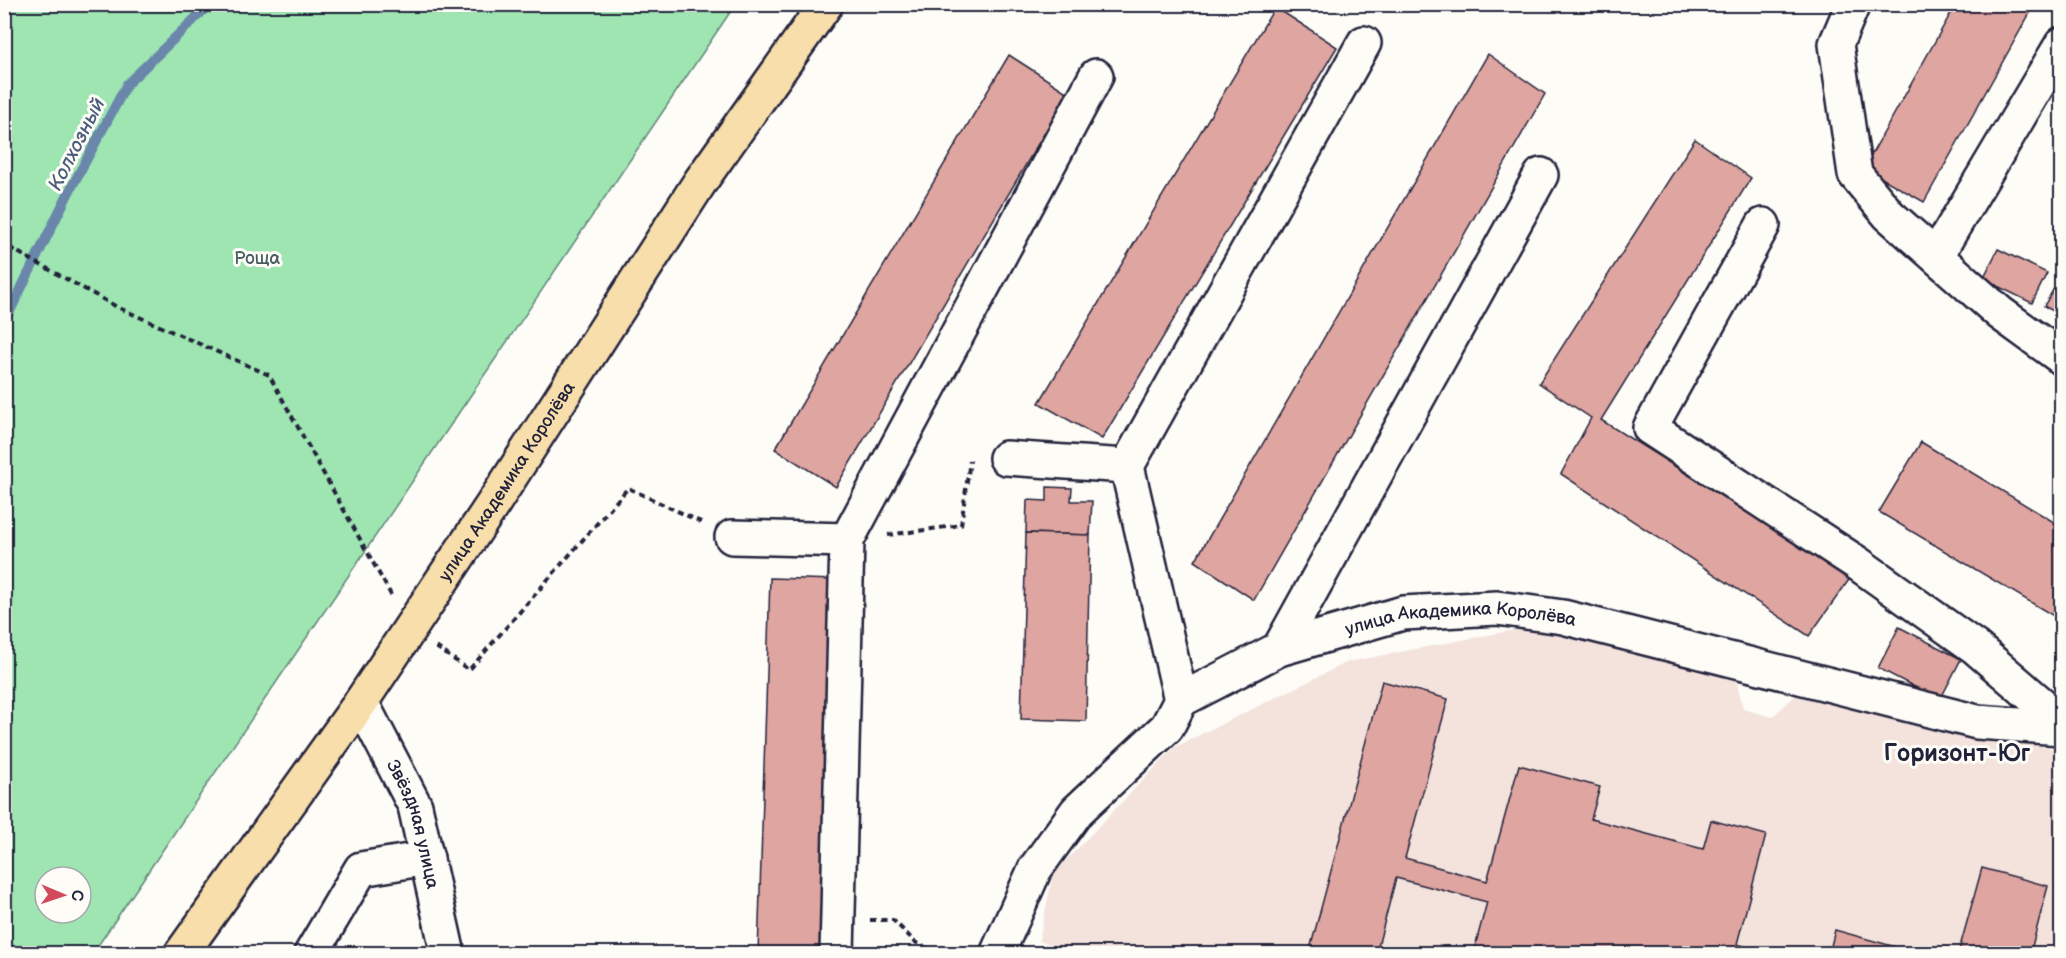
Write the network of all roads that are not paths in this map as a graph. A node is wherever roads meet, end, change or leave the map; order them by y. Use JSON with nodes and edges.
{"nodes":[{"id":1,"x":826,"y":4,"type":"edge"},
{"id":2,"x":1853,"y":4,"type":"edge"},
{"id":3,"x":1365,"y":43,"type":"dead end"},
{"id":4,"x":2061,"y":44,"type":"edge"},
{"id":5,"x":1096,"y":76,"type":"dead end"},
{"id":6,"x":1541,"y":176,"type":"dead end"},
{"id":7,"x":1763,"y":225,"type":"dead end"},
{"id":8,"x":1936,"y":256,"type":"junction"},
{"id":9,"x":2061,"y":358,"type":"edge"},
{"id":10,"x":1006,"y":458,"type":"road end"},
{"id":11,"x":1127,"y":466,"type":"junction"},
{"id":12,"x":732,"y":537,"type":"road end"},
{"id":13,"x":847,"y":540,"type":"junction"},
{"id":14,"x":1279,"y":649,"type":"junction"},
{"id":15,"x":1181,"y":700,"type":"junction"},
{"id":16,"x":361,"y":702,"type":"junction"},
{"id":17,"x":2061,"y":722,"type":"edge"},
{"id":18,"x":2061,"y":728,"type":"edge"},
{"id":19,"x":426,"y":858,"type":"junction"},
{"id":20,"x":182,"y":954,"type":"edge"},
{"id":21,"x":311,"y":954,"type":"edge"},
{"id":22,"x":448,"y":954,"type":"edge"},
{"id":23,"x":837,"y":954,"type":"edge"},
{"id":24,"x":997,"y":954,"type":"edge"}],
"edges":[{"from":1,"to":16,"type":"main road","name":"улица Академика Королёва"},
{"from":2,"to":8,"type":"street"},
{"from":3,"to":11,"type":"street"},
{"from":4,"to":8,"type":"street"},
{"from":5,"to":13,"type":"street"},
{"from":6,"to":14,"type":"street"},
{"from":7,"to":17,"type":"street"},
{"from":8,"to":9,"type":"street"},
{"from":10,"to":11,"type":"street"},
{"from":11,"to":15,"type":"street"},
{"from":12,"to":13,"type":"street"},
{"from":13,"to":23,"type":"street"},
{"from":14,"to":15,"type":"street","name":"улица Академика Королёва"},
{"from":14,"to":18,"type":"street","name":"улица Академика Королёва"},
{"from":15,"to":24,"type":"street"},
{"from":16,"to":19,"type":"street","name":"Звёздная улица"},
{"from":16,"to":20,"type":"main road","name":"улица Академика Королёва"},
{"from":19,"to":21,"type":"street"},
{"from":19,"to":22,"type":"street","name":"Звёздная улица"}]}
